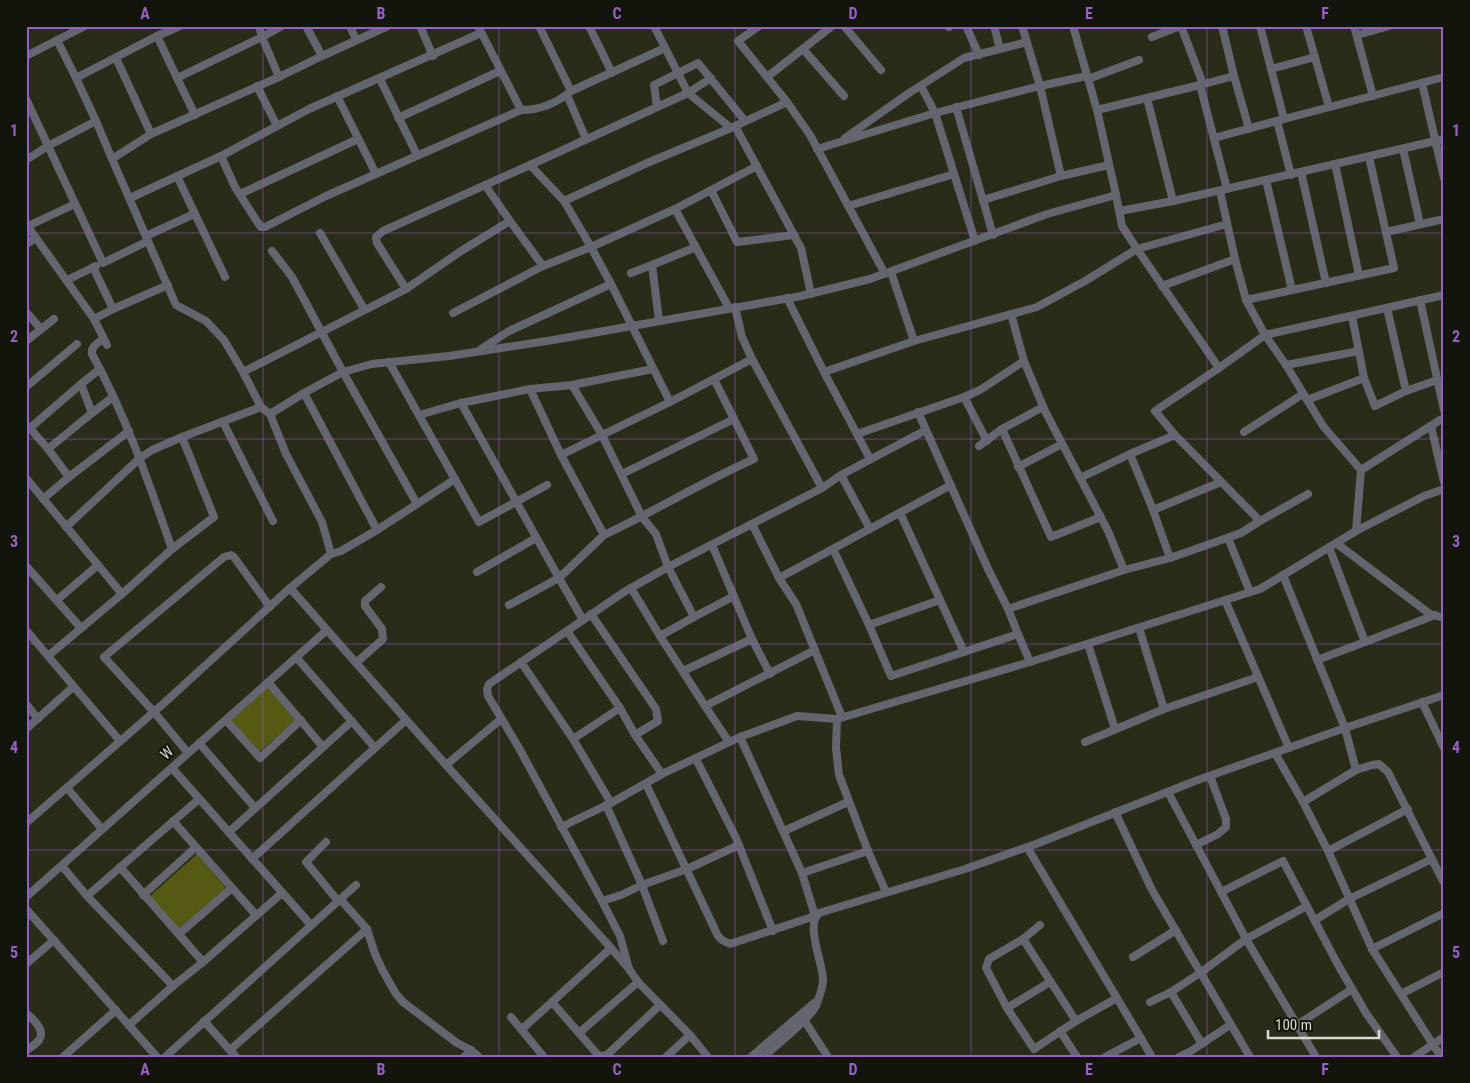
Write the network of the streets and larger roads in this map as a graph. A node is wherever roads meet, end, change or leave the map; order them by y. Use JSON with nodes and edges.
{"nodes":[{"id":1,"x":86,"y":26,"type":"edge"},
{"id":2,"x":180,"y":26,"type":"edge"},
{"id":3,"x":259,"y":26,"type":"edge"},
{"id":4,"x":282,"y":26,"type":"edge"},
{"id":5,"x":306,"y":26,"type":"edge"},
{"id":6,"x":350,"y":26,"type":"edge"},
{"id":7,"x":388,"y":26,"type":"edge"},
{"id":8,"x":420,"y":26,"type":"edge"},
{"id":9,"x":539,"y":26,"type":"edge"},
{"id":10,"x":588,"y":26,"type":"edge"},
{"id":11,"x":654,"y":26,"type":"edge"},
{"id":12,"x":759,"y":26,"type":"edge"},
{"id":13,"x":832,"y":26,"type":"edge"},
{"id":14,"x":844,"y":26,"type":"edge"},
{"id":15,"x":966,"y":26,"type":"edge"},
{"id":16,"x":994,"y":26,"type":"edge"},
{"id":17,"x":1022,"y":26,"type":"edge"},
{"id":18,"x":1073,"y":26,"type":"edge"},
{"id":19,"x":1180,"y":26,"type":"edge"},
{"id":20,"x":1222,"y":26,"type":"edge"},
{"id":21,"x":1260,"y":26,"type":"edge"},
{"id":22,"x":1306,"y":26,"type":"edge"},
{"id":23,"x":1354,"y":26,"type":"edge"},
{"id":24,"x":1388,"y":26,"type":"edge"},
{"id":25,"x":479,"y":30,"type":"edge"},
{"id":26,"x":1356,"y":35,"type":"junction"},
{"id":27,"x":157,"y":36,"type":"junction"},
{"id":28,"x":262,"y":37,"type":"junction"},
{"id":29,"x":1152,"y":37,"type":"dead end"},
{"id":30,"x":57,"y":40,"type":"junction"},
{"id":31,"x":356,"y":40,"type":"junction"},
{"id":32,"x":1027,"y":42,"type":"junction"},
{"id":33,"x":666,"y":48,"type":"junction"},
{"id":34,"x":803,"y":49,"type":"junction"},
{"id":35,"x":1000,"y":49,"type":"junction"},
{"id":36,"x":979,"y":54,"type":"junction"},
{"id":37,"x":26,"y":56,"type":"edge"},
{"id":38,"x":322,"y":56,"type":"junction"},
{"id":39,"x":433,"y":56,"type":"junction"},
{"id":40,"x":1315,"y":57,"type":"junction"},
{"id":41,"x":116,"y":58,"type":"junction"},
{"id":42,"x":1139,"y":60,"type":"dead end"},
{"id":43,"x":1271,"y":69,"type":"junction"},
{"id":44,"x":881,"y":70,"type":"dead end"},
{"id":45,"x":500,"y":71,"type":"junction"},
{"id":46,"x":612,"y":73,"type":"junction"},
{"id":47,"x":678,"y":73,"type":"junction"},
{"id":48,"x":1234,"y":76,"type":"junction"},
{"id":49,"x":279,"y":77,"type":"junction"},
{"id":50,"x":767,"y":77,"type":"junction"},
{"id":51,"x":1088,"y":77,"type":"junction"},
{"id":52,"x":1444,"y":77,"type":"edge"},
{"id":53,"x":76,"y":78,"type":"junction"},
{"id":54,"x":178,"y":78,"type":"junction"},
{"id":55,"x":711,"y":78,"type":"junction"},
{"id":56,"x":380,"y":79,"type":"junction"},
{"id":57,"x":1422,"y":83,"type":"junction"},
{"id":58,"x":1201,"y":84,"type":"junction"},
{"id":59,"x":258,"y":86,"type":"junction"},
{"id":60,"x":921,"y":86,"type":"junction"},
{"id":61,"x":1040,"y":86,"type":"junction"},
{"id":62,"x":569,"y":93,"type":"junction"},
{"id":63,"x":688,"y":93,"type":"junction"},
{"id":64,"x":337,"y":96,"type":"junction"},
{"id":65,"x":844,"y":96,"type":"dead end"},
{"id":66,"x":1373,"y":96,"type":"junction"},
{"id":67,"x":1147,"y":98,"type":"junction"},
{"id":68,"x":27,"y":102,"type":"edge"},
{"id":69,"x":787,"y":102,"type":"junction"},
{"id":70,"x":657,"y":107,"type":"junction"},
{"id":71,"x":956,"y":107,"type":"junction"},
{"id":72,"x":1329,"y":107,"type":"junction"},
{"id":73,"x":521,"y":110,"type":"junction"},
{"id":74,"x":1097,"y":110,"type":"junction"},
{"id":75,"x":935,"y":113,"type":"junction"},
{"id":76,"x":195,"y":115,"type":"junction"},
{"id":77,"x":398,"y":118,"type":"junction"},
{"id":78,"x":1280,"y":120,"type":"junction"},
{"id":79,"x":96,"y":121,"type":"junction"},
{"id":80,"x":745,"y":122,"type":"junction"},
{"id":81,"x":277,"y":126,"type":"junction"},
{"id":82,"x":733,"y":127,"type":"junction"},
{"id":83,"x":1249,"y":129,"type":"junction"},
{"id":84,"x":152,"y":134,"type":"junction"},
{"id":85,"x":1214,"y":138,"type":"junction"},
{"id":86,"x":358,"y":139,"type":"junction"},
{"id":87,"x":586,"y":139,"type":"junction"},
{"id":88,"x":1440,"y":140,"type":"edge"},
{"id":89,"x":836,"y":144,"type":"junction"},
{"id":90,"x":48,"y":146,"type":"junction"},
{"id":91,"x":817,"y":149,"type":"junction"},
{"id":92,"x":1403,"y":149,"type":"junction"},
{"id":93,"x":417,"y":155,"type":"junction"},
{"id":94,"x":221,"y":156,"type":"junction"},
{"id":95,"x":1369,"y":157,"type":"junction"},
{"id":96,"x":112,"y":159,"type":"junction"},
{"id":97,"x":26,"y":160,"type":"edge"},
{"id":98,"x":1335,"y":164,"type":"junction"},
{"id":99,"x":530,"y":165,"type":"junction"},
{"id":100,"x":1110,"y":165,"type":"junction"},
{"id":101,"x":757,"y":166,"type":"junction"},
{"id":102,"x":1301,"y":172,"type":"junction"},
{"id":103,"x":376,"y":174,"type":"junction"},
{"id":104,"x":954,"y":174,"type":"junction"},
{"id":105,"x":1290,"y":174,"type":"junction"},
{"id":106,"x":177,"y":176,"type":"junction"},
{"id":107,"x":1062,"y":176,"type":"junction"},
{"id":108,"x":1444,"y":178,"type":"edge"},
{"id":109,"x":1266,"y":180,"type":"junction"},
{"id":110,"x":485,"y":185,"type":"junction"},
{"id":111,"x":711,"y":190,"type":"junction"},
{"id":112,"x":1223,"y":190,"type":"junction"},
{"id":113,"x":240,"y":194,"type":"junction"},
{"id":114,"x":1116,"y":195,"type":"junction"},
{"id":115,"x":130,"y":198,"type":"junction"},
{"id":116,"x":983,"y":200,"type":"junction"},
{"id":117,"x":564,"y":201,"type":"junction"},
{"id":118,"x":1173,"y":201,"type":"junction"},
{"id":119,"x":75,"y":204,"type":"junction"},
{"id":120,"x":848,"y":206,"type":"junction"},
{"id":121,"x":675,"y":209,"type":"junction"},
{"id":122,"x":1120,"y":211,"type":"junction"},
{"id":123,"x":194,"y":214,"type":"junction"},
{"id":124,"x":1444,"y":219,"type":"edge"},
{"id":125,"x":510,"y":221,"type":"junction"},
{"id":126,"x":1227,"y":224,"type":"junction"},
{"id":127,"x":1420,"y":224,"type":"junction"},
{"id":128,"x":27,"y":225,"type":"edge"},
{"id":129,"x":1386,"y":232,"type":"junction"},
{"id":130,"x":320,"y":233,"type":"dead end"},
{"id":131,"x":794,"y":235,"type":"junction"},
{"id":132,"x":992,"y":235,"type":"junction"},
{"id":133,"x":36,"y":238,"type":"junction"},
{"id":134,"x":147,"y":239,"type":"junction"},
{"id":135,"x":975,"y":241,"type":"junction"},
{"id":136,"x":26,"y":244,"type":"edge"},
{"id":137,"x":591,"y":247,"type":"junction"},
{"id":138,"x":696,"y":247,"type":"junction"},
{"id":139,"x":1137,"y":249,"type":"junction"},
{"id":140,"x":272,"y":251,"type":"dead end"},
{"id":141,"x":1235,"y":260,"type":"junction"},
{"id":142,"x":103,"y":263,"type":"junction"},
{"id":143,"x":652,"y":265,"type":"junction"},
{"id":144,"x":542,"y":266,"type":"junction"},
{"id":145,"x":94,"y":267,"type":"junction"},
{"id":146,"x":631,"y":273,"type":"dead end"},
{"id":147,"x":888,"y":273,"type":"junction"},
{"id":148,"x":1359,"y":276,"type":"junction"},
{"id":149,"x":224,"y":278,"type":"dead end"},
{"id":150,"x":67,"y":280,"type":"junction"},
{"id":151,"x":1326,"y":283,"type":"junction"},
{"id":152,"x":611,"y":284,"type":"junction"},
{"id":153,"x":168,"y":285,"type":"junction"},
{"id":154,"x":1162,"y":286,"type":"junction"},
{"id":155,"x":406,"y":289,"type":"junction"},
{"id":156,"x":1292,"y":290,"type":"junction"},
{"id":157,"x":811,"y":294,"type":"junction"},
{"id":158,"x":1444,"y":295,"type":"edge"},
{"id":159,"x":787,"y":298,"type":"junction"},
{"id":160,"x":1246,"y":300,"type":"junction"},
{"id":161,"x":1420,"y":300,"type":"junction"},
{"id":162,"x":732,"y":308,"type":"junction"},
{"id":163,"x":1387,"y":308,"type":"junction"},
{"id":164,"x":113,"y":309,"type":"junction"},
{"id":165,"x":364,"y":309,"type":"junction"},
{"id":166,"x":26,"y":312,"type":"edge"},
{"id":167,"x":453,"y":313,"type":"dead end"},
{"id":168,"x":1011,"y":314,"type":"junction"},
{"id":169,"x":1352,"y":316,"type":"junction"},
{"id":170,"x":54,"y":319,"type":"dead end"},
{"id":171,"x":94,"y":319,"type":"junction"},
{"id":172,"x":659,"y":320,"type":"junction"},
{"id":173,"x":630,"y":325,"type":"junction"},
{"id":174,"x":41,"y":329,"type":"junction"},
{"id":175,"x":322,"y":332,"type":"junction"},
{"id":176,"x":1265,"y":335,"type":"junction"},
{"id":177,"x":26,"y":341,"type":"edge"},
{"id":178,"x":914,"y":341,"type":"junction"},
{"id":179,"x":77,"y":344,"type":"dead end"},
{"id":180,"x":1359,"y":351,"type":"junction"},
{"id":181,"x":477,"y":352,"type":"junction"},
{"id":182,"x":752,"y":359,"type":"junction"},
{"id":183,"x":1024,"y":361,"type":"junction"},
{"id":184,"x":389,"y":362,"type":"junction"},
{"id":185,"x":1286,"y":365,"type":"junction"},
{"id":186,"x":1219,"y":368,"type":"junction"},
{"id":187,"x":100,"y":369,"type":"junction"},
{"id":188,"x":653,"y":369,"type":"junction"},
{"id":189,"x":243,"y":372,"type":"junction"},
{"id":190,"x":343,"y":372,"type":"junction"},
{"id":191,"x":824,"y":372,"type":"junction"},
{"id":192,"x":714,"y":378,"type":"junction"},
{"id":193,"x":1364,"y":378,"type":"junction"},
{"id":194,"x":1437,"y":380,"type":"junction"},
{"id":195,"x":80,"y":384,"type":"junction"},
{"id":196,"x":572,"y":385,"type":"junction"},
{"id":197,"x":26,"y":387,"type":"edge"},
{"id":198,"x":530,"y":389,"type":"junction"},
{"id":199,"x":1406,"y":391,"type":"junction"},
{"id":200,"x":304,"y":393,"type":"junction"},
{"id":201,"x":113,"y":397,"type":"junction"},
{"id":202,"x":964,"y":397,"type":"junction"},
{"id":203,"x":1305,"y":397,"type":"junction"},
{"id":204,"x":670,"y":402,"type":"junction"},
{"id":205,"x":461,"y":403,"type":"junction"},
{"id":206,"x":261,"y":407,"type":"junction"},
{"id":207,"x":1043,"y":407,"type":"junction"},
{"id":208,"x":1444,"y":410,"type":"edge"},
{"id":209,"x":918,"y":412,"type":"junction"},
{"id":210,"x":92,"y":413,"type":"junction"},
{"id":211,"x":270,"y":414,"type":"junction"},
{"id":212,"x":419,"y":415,"type":"junction"},
{"id":213,"x":734,"y":419,"type":"junction"},
{"id":214,"x":1444,"y":419,"type":"edge"},
{"id":215,"x":223,"y":422,"type":"junction"},
{"id":216,"x":28,"y":426,"type":"edge"},
{"id":217,"x":1431,"y":426,"type":"junction"},
{"id":218,"x":1002,"y":429,"type":"junction"},
{"id":219,"x":129,"y":430,"type":"junction"},
{"id":220,"x":926,"y":430,"type":"junction"},
{"id":221,"x":1244,"y":432,"type":"dead end"},
{"id":222,"x":857,"y":434,"type":"junction"},
{"id":223,"x":602,"y":435,"type":"junction"},
{"id":224,"x":1175,"y":435,"type":"junction"},
{"id":225,"x":182,"y":437,"type":"junction"},
{"id":226,"x":988,"y":441,"type":"junction"},
{"id":227,"x":1062,"y":444,"type":"junction"},
{"id":228,"x":979,"y":446,"type":"dead end"},
{"id":229,"x":48,"y":449,"type":"junction"},
{"id":230,"x":1130,"y":454,"type":"junction"},
{"id":231,"x":561,"y":455,"type":"junction"},
{"id":232,"x":140,"y":458,"type":"junction"},
{"id":233,"x":870,"y":459,"type":"junction"},
{"id":234,"x":1018,"y":467,"type":"junction"},
{"id":235,"x":1361,"y":470,"type":"junction"},
{"id":236,"x":622,"y":474,"type":"junction"},
{"id":237,"x":841,"y":475,"type":"junction"},
{"id":238,"x":69,"y":477,"type":"junction"},
{"id":239,"x":26,"y":478,"type":"edge"},
{"id":240,"x":1080,"y":478,"type":"junction"},
{"id":241,"x":455,"y":480,"type":"junction"},
{"id":242,"x":1220,"y":482,"type":"junction"},
{"id":243,"x":1444,"y":482,"type":"edge"},
{"id":244,"x":547,"y":485,"type":"dead end"},
{"id":245,"x":951,"y":486,"type":"junction"},
{"id":246,"x":822,"y":488,"type":"junction"},
{"id":247,"x":1444,"y":489,"type":"edge"},
{"id":248,"x":1308,"y":494,"type":"dead end"},
{"id":249,"x":43,"y":499,"type":"junction"},
{"id":250,"x":515,"y":502,"type":"junction"},
{"id":251,"x":417,"y":504,"type":"junction"},
{"id":252,"x":1152,"y":510,"type":"junction"},
{"id":253,"x":900,"y":513,"type":"junction"},
{"id":254,"x":642,"y":517,"type":"junction"},
{"id":255,"x":1101,"y":517,"type":"junction"},
{"id":256,"x":1260,"y":520,"type":"junction"},
{"id":257,"x":273,"y":521,"type":"dead end"},
{"id":258,"x":752,"y":524,"type":"junction"},
{"id":259,"x":66,"y":526,"type":"junction"},
{"id":260,"x":870,"y":529,"type":"junction"},
{"id":261,"x":377,"y":530,"type":"junction"},
{"id":262,"x":1356,"y":531,"type":"junction"},
{"id":263,"x":604,"y":535,"type":"junction"},
{"id":264,"x":536,"y":538,"type":"junction"},
{"id":265,"x":1228,"y":538,"type":"junction"},
{"id":266,"x":1336,"y":543,"type":"junction"},
{"id":267,"x":712,"y":545,"type":"junction"},
{"id":268,"x":1329,"y":548,"type":"junction"},
{"id":269,"x":172,"y":549,"type":"junction"},
{"id":270,"x":833,"y":549,"type":"junction"},
{"id":271,"x":331,"y":554,"type":"junction"},
{"id":272,"x":1170,"y":558,"type":"junction"},
{"id":273,"x":98,"y":565,"type":"junction"},
{"id":274,"x":26,"y":566,"type":"edge"},
{"id":275,"x":668,"y":566,"type":"junction"},
{"id":276,"x":1124,"y":570,"type":"junction"},
{"id":277,"x":477,"y":572,"type":"dead end"},
{"id":278,"x":1283,"y":575,"type":"junction"},
{"id":279,"x":558,"y":578,"type":"junction"},
{"id":280,"x":779,"y":578,"type":"junction"},
{"id":281,"x":381,"y":587,"type":"dead end"},
{"id":282,"x":290,"y":588,"type":"junction"},
{"id":283,"x":631,"y":588,"type":"junction"},
{"id":284,"x":1250,"y":592,"type":"junction"},
{"id":285,"x":122,"y":594,"type":"junction"},
{"id":286,"x":734,"y":596,"type":"junction"},
{"id":287,"x":57,"y":600,"type":"junction"},
{"id":288,"x":940,"y":600,"type":"junction"},
{"id":289,"x":1225,"y":600,"type":"junction"},
{"id":290,"x":509,"y":605,"type":"dead end"},
{"id":291,"x":270,"y":606,"type":"junction"},
{"id":292,"x":1008,"y":609,"type":"junction"},
{"id":293,"x":591,"y":614,"type":"junction"},
{"id":294,"x":1435,"y":615,"type":"junction"},
{"id":295,"x":694,"y":616,"type":"junction"},
{"id":296,"x":1444,"y":618,"type":"edge"},
{"id":297,"x":583,"y":620,"type":"junction"},
{"id":298,"x":869,"y":625,"type":"junction"},
{"id":299,"x":81,"y":628,"type":"junction"},
{"id":300,"x":1139,"y":628,"type":"junction"},
{"id":301,"x":26,"y":630,"type":"edge"},
{"id":302,"x":326,"y":630,"type":"junction"},
{"id":303,"x":567,"y":631,"type":"junction"},
{"id":304,"x":1018,"y":634,"type":"junction"},
{"id":305,"x":660,"y":636,"type":"junction"},
{"id":306,"x":752,"y":639,"type":"junction"},
{"id":307,"x":1365,"y":642,"type":"junction"},
{"id":308,"x":1088,"y":644,"type":"junction"},
{"id":309,"x":815,"y":650,"type":"junction"},
{"id":310,"x":964,"y":652,"type":"junction"},
{"id":311,"x":48,"y":656,"type":"junction"},
{"id":312,"x":296,"y":657,"type":"junction"},
{"id":313,"x":1317,"y":660,"type":"junction"},
{"id":314,"x":521,"y":662,"type":"junction"},
{"id":315,"x":1030,"y":662,"type":"junction"},
{"id":316,"x":356,"y":663,"type":"junction"},
{"id":317,"x":683,"y":671,"type":"junction"},
{"id":318,"x":770,"y":674,"type":"junction"},
{"id":319,"x":1258,"y":677,"type":"junction"},
{"id":320,"x":268,"y":682,"type":"junction"},
{"id":321,"x":73,"y":687,"type":"junction"},
{"id":322,"x":1444,"y":695,"type":"edge"},
{"id":323,"x":1422,"y":702,"type":"junction"},
{"id":324,"x":26,"y":704,"type":"edge"},
{"id":325,"x":705,"y":706,"type":"junction"},
{"id":326,"x":620,"y":708,"type":"junction"},
{"id":327,"x":1164,"y":709,"type":"junction"},
{"id":328,"x":154,"y":712,"type":"junction"},
{"id":329,"x":840,"y":718,"type":"junction"},
{"id":330,"x":38,"y":719,"type":"junction"},
{"id":331,"x":501,"y":719,"type":"junction"},
{"id":332,"x":226,"y":720,"type":"junction"},
{"id":333,"x":301,"y":720,"type":"junction"},
{"id":334,"x":406,"y":720,"type":"junction"},
{"id":335,"x":352,"y":721,"type":"junction"},
{"id":336,"x":1345,"y":728,"type":"junction"},
{"id":337,"x":26,"y":729,"type":"edge"},
{"id":338,"x":1115,"y":729,"type":"junction"},
{"id":339,"x":635,"y":735,"type":"junction"},
{"id":340,"x":740,"y":737,"type":"junction"},
{"id":341,"x":573,"y":739,"type":"junction"},
{"id":342,"x":120,"y":741,"type":"junction"},
{"id":343,"x":729,"y":742,"type":"junction"},
{"id":344,"x":1085,"y":742,"type":"dead end"},
{"id":345,"x":199,"y":743,"type":"junction"},
{"id":346,"x":323,"y":747,"type":"junction"},
{"id":347,"x":375,"y":748,"type":"junction"},
{"id":348,"x":1289,"y":748,"type":"junction"},
{"id":349,"x":1444,"y":748,"type":"edge"},
{"id":350,"x":188,"y":753,"type":"junction"},
{"id":351,"x":1275,"y":753,"type":"junction"},
{"id":352,"x":696,"y":759,"type":"junction"},
{"id":353,"x":446,"y":765,"type":"junction"},
{"id":354,"x":172,"y":768,"type":"junction"},
{"id":355,"x":1356,"y":770,"type":"junction"},
{"id":356,"x":662,"y":774,"type":"junction"},
{"id":357,"x":1210,"y":776,"type":"junction"},
{"id":358,"x":646,"y":784,"type":"junction"},
{"id":359,"x":67,"y":788,"type":"junction"},
{"id":360,"x":1168,"y":792,"type":"junction"},
{"id":361,"x":199,"y":799,"type":"junction"},
{"id":362,"x":848,"y":802,"type":"junction"},
{"id":363,"x":1303,"y":802,"type":"junction"},
{"id":364,"x":608,"y":804,"type":"junction"},
{"id":365,"x":255,"y":808,"type":"junction"},
{"id":366,"x":1408,"y":809,"type":"junction"},
{"id":367,"x":1115,"y":812,"type":"junction"},
{"id":368,"x":173,"y":821,"type":"junction"},
{"id":369,"x":26,"y":823,"type":"edge"},
{"id":370,"x":561,"y":826,"type":"junction"},
{"id":371,"x":102,"y":830,"type":"junction"},
{"id":372,"x":784,"y":831,"type":"junction"},
{"id":373,"x":228,"y":832,"type":"junction"},
{"id":374,"x":326,"y":842,"type":"dead end"},
{"id":375,"x":738,"y":845,"type":"junction"},
{"id":376,"x":1196,"y":845,"type":"junction"},
{"id":377,"x":196,"y":847,"type":"junction"},
{"id":378,"x":1027,"y":847,"type":"junction"},
{"id":379,"x":868,"y":851,"type":"junction"},
{"id":380,"x":1328,"y":851,"type":"junction"},
{"id":381,"x":252,"y":859,"type":"junction"},
{"id":382,"x":1432,"y":859,"type":"junction"},
{"id":383,"x":62,"y":866,"type":"junction"},
{"id":384,"x":120,"y":867,"type":"junction"},
{"id":385,"x":687,"y":869,"type":"junction"},
{"id":386,"x":802,"y":873,"type":"junction"},
{"id":387,"x":1444,"y":883,"type":"edge"},
{"id":388,"x":356,"y":885,"type":"dead end"},
{"id":389,"x":642,"y":885,"type":"junction"},
{"id":390,"x":232,"y":888,"type":"junction"},
{"id":391,"x":886,"y":892,"type":"junction"},
{"id":392,"x":1221,"y":892,"type":"junction"},
{"id":393,"x":282,"y":893,"type":"junction"},
{"id":394,"x":143,"y":895,"type":"junction"},
{"id":395,"x":88,"y":896,"type":"junction"},
{"id":396,"x":26,"y":897,"type":"edge"},
{"id":397,"x":1349,"y":899,"type":"junction"},
{"id":398,"x":339,"y":900,"type":"junction"},
{"id":399,"x":602,"y":901,"type":"junction"},
{"id":400,"x":1307,"y":906,"type":"junction"},
{"id":401,"x":26,"y":909,"type":"edge"},
{"id":402,"x":1444,"y":913,"type":"edge"},
{"id":403,"x":256,"y":915,"type":"junction"},
{"id":404,"x":815,"y":916,"type":"junction"},
{"id":405,"x":1314,"y":920,"type":"junction"},
{"id":406,"x":311,"y":925,"type":"junction"},
{"id":407,"x":1040,"y":925,"type":"dead end"},
{"id":408,"x":367,"y":930,"type":"junction"},
{"id":409,"x":1176,"y":930,"type":"junction"},
{"id":410,"x":773,"y":931,"type":"junction"},
{"id":411,"x":179,"y":934,"type":"junction"},
{"id":412,"x":1023,"y":938,"type":"junction"},
{"id":413,"x":1246,"y":939,"type":"junction"},
{"id":414,"x":54,"y":940,"type":"junction"},
{"id":415,"x":663,"y":941,"type":"dead end"},
{"id":416,"x":611,"y":948,"type":"junction"},
{"id":417,"x":1372,"y":949,"type":"junction"},
{"id":418,"x":1133,"y":957,"type":"dead end"},
{"id":419,"x":203,"y":962,"type":"junction"},
{"id":420,"x":26,"y":964,"type":"edge"},
{"id":421,"x":629,"y":969,"type":"junction"},
{"id":422,"x":1444,"y":972,"type":"edge"},
{"id":423,"x":1200,"y":973,"type":"junction"},
{"id":424,"x":638,"y":982,"type":"junction"},
{"id":425,"x":1050,"y":982,"type":"junction"},
{"id":426,"x":173,"y":986,"type":"junction"},
{"id":427,"x":1352,"y":990,"type":"junction"},
{"id":428,"x":1171,"y":992,"type":"junction"},
{"id":429,"x":1401,"y":994,"type":"junction"},
{"id":430,"x":1117,"y":998,"type":"junction"},
{"id":431,"x":818,"y":999,"type":"junction"},
{"id":432,"x":552,"y":1002,"type":"junction"},
{"id":433,"x":1150,"y":1002,"type":"dead end"},
{"id":434,"x":660,"y":1005,"type":"junction"},
{"id":435,"x":1007,"y":1008,"type":"junction"},
{"id":436,"x":116,"y":1010,"type":"junction"},
{"id":437,"x":26,"y":1013,"type":"edge"},
{"id":438,"x":511,"y":1017,"type":"dead end"},
{"id":439,"x":804,"y":1020,"type":"junction"},
{"id":440,"x":204,"y":1021,"type":"junction"},
{"id":441,"x":1076,"y":1021,"type":"junction"},
{"id":442,"x":129,"y":1025,"type":"junction"},
{"id":443,"x":1230,"y":1025,"type":"junction"},
{"id":444,"x":1297,"y":1025,"type":"junction"},
{"id":445,"x":522,"y":1029,"type":"junction"},
{"id":446,"x":1060,"y":1031,"type":"junction"},
{"id":447,"x":579,"y":1033,"type":"junction"},
{"id":448,"x":690,"y":1034,"type":"junction"},
{"id":449,"x":1444,"y":1037,"type":"edge"},
{"id":450,"x":1141,"y":1038,"type":"junction"},
{"id":451,"x":1202,"y":1044,"type":"junction"},
{"id":452,"x":1432,"y":1044,"type":"junction"},
{"id":453,"x":1034,"y":1049,"type":"junction"},
{"id":454,"x":230,"y":1050,"type":"junction"},
{"id":455,"x":471,"y":1050,"type":"junction"},
{"id":456,"x":26,"y":1051,"type":"edge"},
{"id":457,"x":1192,"y":1054,"type":"edge"},
{"id":458,"x":63,"y":1057,"type":"edge"},
{"id":459,"x":157,"y":1057,"type":"edge"},
{"id":460,"x":165,"y":1057,"type":"edge"},
{"id":461,"x":236,"y":1057,"type":"edge"},
{"id":462,"x":464,"y":1057,"type":"edge"},
{"id":463,"x":479,"y":1057,"type":"edge"},
{"id":464,"x":544,"y":1057,"type":"edge"},
{"id":465,"x":666,"y":1057,"type":"edge"},
{"id":466,"x":708,"y":1057,"type":"edge"},
{"id":467,"x":751,"y":1057,"type":"edge"},
{"id":468,"x":763,"y":1057,"type":"edge"},
{"id":469,"x":828,"y":1057,"type":"edge"},
{"id":470,"x":1038,"y":1057,"type":"edge"},
{"id":471,"x":1077,"y":1057,"type":"edge"},
{"id":472,"x":1105,"y":1057,"type":"edge"},
{"id":473,"x":1152,"y":1057,"type":"edge"},
{"id":474,"x":1179,"y":1057,"type":"edge"},
{"id":475,"x":1250,"y":1057,"type":"edge"},
{"id":476,"x":1316,"y":1057,"type":"edge"},
{"id":477,"x":1397,"y":1057,"type":"edge"},
{"id":478,"x":1414,"y":1057,"type":"edge"},
{"id":479,"x":1441,"y":1057,"type":"edge"}],
"edges":[{"from":1,"to":30,"type":"street"},
{"from":2,"to":27,"type":"street"},
{"from":3,"to":28,"type":"street"},
{"from":4,"to":28,"type":"street"},
{"from":5,"to":38,"type":"street"},
{"from":6,"to":31,"type":"street"},
{"from":7,"to":31,"type":"street"},
{"from":8,"to":39,"type":"street"},
{"from":9,"to":62,"type":"street"},
{"from":10,"to":46,"type":"street"},
{"from":11,"to":33,"type":"street"},
{"from":12,"to":50,"type":"street"},
{"from":13,"to":34,"type":"street"},
{"from":14,"to":44,"type":"street"},
{"from":15,"to":36,"type":"street"},
{"from":16,"to":35,"type":"street"},
{"from":17,"to":32,"type":"street"},
{"from":18,"to":51,"type":"street"},
{"from":19,"to":29,"type":"street"},
{"from":19,"to":58,"type":"street"},
{"from":20,"to":48,"type":"street"},
{"from":21,"to":43,"type":"street"},
{"from":22,"to":40,"type":"street"},
{"from":23,"to":26,"type":"street"},
{"from":24,"to":26,"type":"street"},
{"from":25,"to":39,"type":"street"},
{"from":25,"to":45,"type":"street"},
{"from":26,"to":66,"type":"street"},
{"from":27,"to":41,"type":"street"},
{"from":27,"to":54,"type":"street"},
{"from":28,"to":49,"type":"street"},
{"from":28,"to":54,"type":"street"},
{"from":30,"to":37,"type":"street"},
{"from":30,"to":53,"type":"street"},
{"from":31,"to":38,"type":"street"},
{"from":32,"to":35,"type":"street"},
{"from":32,"to":61,"type":"street"},
{"from":33,"to":46,"type":"street"},
{"from":33,"to":47,"type":"street"},
{"from":34,"to":50,"type":"street"},
{"from":34,"to":65,"type":"street"},
{"from":35,"to":36,"type":"street"},
{"from":36,"to":60,"type":"street"},
{"from":38,"to":49,"type":"street"},
{"from":39,"to":56,"type":"street"},
{"from":40,"to":43,"type":"street"},
{"from":40,"to":72,"type":"street"},
{"from":41,"to":53,"type":"street"},
{"from":41,"to":84,"type":"street"},
{"from":42,"to":51,"type":"street"},
{"from":43,"to":78,"type":"street"},
{"from":45,"to":73,"type":"street"},
{"from":45,"to":77,"type":"street"},
{"from":46,"to":62,"type":"street"},
{"from":47,"to":55,"type":"street"},
{"from":47,"to":63,"type":"street"},
{"from":47,"to":70,"type":"street"},
{"from":48,"to":58,"type":"street"},
{"from":48,"to":83,"type":"street"},
{"from":49,"to":59,"type":"street"},
{"from":50,"to":69,"type":"street"},
{"from":51,"to":61,"type":"street"},
{"from":51,"to":74,"type":"street"},
{"from":52,"to":57,"type":"street"},
{"from":53,"to":79,"type":"street"},
{"from":54,"to":76,"type":"street"},
{"from":55,"to":63,"type":"street"},
{"from":55,"to":80,"type":"street"},
{"from":56,"to":64,"type":"street"},
{"from":56,"to":77,"type":"street"},
{"from":57,"to":66,"type":"street"},
{"from":57,"to":88,"type":"street"},
{"from":58,"to":67,"type":"street"},
{"from":58,"to":85,"type":"street"},
{"from":59,"to":76,"type":"street"},
{"from":59,"to":81,"type":"street"},
{"from":60,"to":75,"type":"street"},
{"from":60,"to":89,"type":"street"},
{"from":61,"to":71,"type":"street"},
{"from":61,"to":107,"type":"street"},
{"from":62,"to":73,"type":"street"},
{"from":62,"to":87,"type":"street"},
{"from":63,"to":70,"type":"street"},
{"from":63,"to":82,"type":"street"},
{"from":64,"to":81,"type":"street"},
{"from":64,"to":86,"type":"street"},
{"from":66,"to":72,"type":"street"},
{"from":67,"to":74,"type":"street"},
{"from":67,"to":118,"type":"street"},
{"from":68,"to":90,"type":"street"},
{"from":69,"to":80,"type":"street"},
{"from":69,"to":91,"type":"street"},
{"from":70,"to":87,"type":"street"},
{"from":71,"to":75,"type":"street"},
{"from":71,"to":116,"type":"street"},
{"from":72,"to":78,"type":"street"},
{"from":73,"to":93,"type":"street"},
{"from":74,"to":100,"type":"street"},
{"from":75,"to":89,"type":"street"},
{"from":75,"to":104,"type":"street"},
{"from":76,"to":84,"type":"street"},
{"from":77,"to":93,"type":"street"},
{"from":78,"to":83,"type":"street"},
{"from":78,"to":105,"type":"street"},
{"from":79,"to":90,"type":"street"},
{"from":79,"to":96,"type":"street"},
{"from":80,"to":82,"type":"street"},
{"from":81,"to":94,"type":"street"},
{"from":82,"to":101,"type":"street"},
{"from":82,"to":117,"type":"street"},
{"from":83,"to":85,"type":"street"},
{"from":84,"to":96,"type":"street"},
{"from":85,"to":112,"type":"street"},
{"from":86,"to":103,"type":"street"},
{"from":86,"to":113,"type":"street"},
{"from":87,"to":99,"type":"street"},
{"from":88,"to":92,"type":"street"},
{"from":88,"to":108,"type":"street"},
{"from":89,"to":91,"type":"street"},
{"from":90,"to":97,"type":"street"},
{"from":90,"to":119,"type":"street"},
{"from":91,"to":120,"type":"street"},
{"from":92,"to":95,"type":"street"},
{"from":92,"to":127,"type":"street"},
{"from":93,"to":103,"type":"street"},
{"from":94,"to":106,"type":"street"},
{"from":94,"to":113,"type":"street"},
{"from":95,"to":98,"type":"street"},
{"from":95,"to":129,"type":"street"},
{"from":96,"to":115,"type":"street"},
{"from":98,"to":102,"type":"street"},
{"from":98,"to":148,"type":"street"},
{"from":99,"to":110,"type":"street"},
{"from":99,"to":117,"type":"street"},
{"from":100,"to":107,"type":"street"},
{"from":100,"to":114,"type":"street"},
{"from":101,"to":111,"type":"street"},
{"from":101,"to":131,"type":"street"},
{"from":102,"to":105,"type":"street"},
{"from":102,"to":151,"type":"street"},
{"from":103,"to":113,"type":"street"},
{"from":104,"to":120,"type":"street"},
{"from":104,"to":135,"type":"street"},
{"from":105,"to":109,"type":"street"},
{"from":106,"to":115,"type":"street"},
{"from":106,"to":123,"type":"street"},
{"from":107,"to":116,"type":"street"},
{"from":109,"to":112,"type":"street"},
{"from":109,"to":156,"type":"street"},
{"from":110,"to":125,"type":"street"},
{"from":110,"to":155,"type":"street"},
{"from":111,"to":121,"type":"street"},
{"from":111,"to":131,"type":"street"},
{"from":112,"to":118,"type":"street"},
{"from":112,"to":126,"type":"street"},
{"from":114,"to":122,"type":"street"},
{"from":114,"to":132,"type":"street"},
{"from":115,"to":134,"type":"street"},
{"from":116,"to":132,"type":"street"},
{"from":117,"to":137,"type":"street"},
{"from":118,"to":122,"type":"street"},
{"from":119,"to":128,"type":"street"},
{"from":119,"to":142,"type":"street"},
{"from":120,"to":147,"type":"street"},
{"from":121,"to":137,"type":"street"},
{"from":121,"to":138,"type":"street"},
{"from":122,"to":139,"type":"street"},
{"from":123,"to":134,"type":"street"},
{"from":123,"to":149,"type":"street"},
{"from":124,"to":127,"type":"street"},
{"from":125,"to":144,"type":"street"},
{"from":125,"to":155,"type":"street"},
{"from":126,"to":139,"type":"street"},
{"from":126,"to":141,"type":"street"},
{"from":127,"to":129,"type":"street"},
{"from":128,"to":133,"type":"street"},
{"from":129,"to":148,"type":"street"},
{"from":130,"to":165,"type":"street"},
{"from":131,"to":157,"type":"street"},
{"from":132,"to":135,"type":"street"},
{"from":133,"to":136,"type":"street"},
{"from":133,"to":150,"type":"street"},
{"from":134,"to":142,"type":"street"},
{"from":134,"to":153,"type":"street"},
{"from":135,"to":147,"type":"street"},
{"from":137,"to":144,"type":"street"},
{"from":137,"to":152,"type":"street"},
{"from":138,"to":143,"type":"street"},
{"from":138,"to":162,"type":"street"},
{"from":139,"to":154,"type":"street"},
{"from":139,"to":168,"type":"street"},
{"from":140,"to":175,"type":"street"},
{"from":141,"to":154,"type":"street"},
{"from":141,"to":160,"type":"street"},
{"from":142,"to":145,"type":"street"},
{"from":143,"to":146,"type":"street"},
{"from":143,"to":172,"type":"street"},
{"from":144,"to":167,"type":"street"},
{"from":145,"to":150,"type":"street"},
{"from":145,"to":164,"type":"street"},
{"from":147,"to":157,"type":"street"},
{"from":147,"to":178,"type":"street"},
{"from":148,"to":151,"type":"street"},
{"from":150,"to":171,"type":"street"},
{"from":151,"to":156,"type":"street"},
{"from":152,"to":173,"type":"street"},
{"from":152,"to":181,"type":"street"},
{"from":153,"to":164,"type":"street"},
{"from":153,"to":189,"type":"street"},
{"from":154,"to":186,"type":"street"},
{"from":155,"to":165,"type":"street"},
{"from":156,"to":160,"type":"street"},
{"from":157,"to":159,"type":"street"},
{"from":158,"to":161,"type":"street"},
{"from":159,"to":162,"type":"street"},
{"from":159,"to":191,"type":"street"},
{"from":160,"to":176,"type":"street"},
{"from":161,"to":163,"type":"street"},
{"from":161,"to":194,"type":"street"},
{"from":162,"to":172,"type":"street"},
{"from":162,"to":182,"type":"street"},
{"from":163,"to":169,"type":"street"},
{"from":163,"to":199,"type":"street"},
{"from":164,"to":171,"type":"street"},
{"from":165,"to":175,"type":"street"},
{"from":166,"to":174,"type":"street"},
{"from":168,"to":178,"type":"street"},
{"from":168,"to":183,"type":"street"},
{"from":169,"to":176,"type":"street"},
{"from":169,"to":180,"type":"street"},
{"from":170,"to":174,"type":"street"},
{"from":171,"to":187,"type":"street"},
{"from":172,"to":173,"type":"street"},
{"from":173,"to":181,"type":"street"},
{"from":173,"to":188,"type":"street"},
{"from":174,"to":177,"type":"street"},
{"from":175,"to":189,"type":"street"},
{"from":175,"to":190,"type":"street"},
{"from":176,"to":185,"type":"street"},
{"from":176,"to":186,"type":"street"},
{"from":178,"to":191,"type":"street"},
{"from":179,"to":197,"type":"street"},
{"from":180,"to":185,"type":"street"},
{"from":180,"to":193,"type":"street"},
{"from":181,"to":184,"type":"street"},
{"from":182,"to":192,"type":"street"},
{"from":182,"to":246,"type":"street"},
{"from":183,"to":202,"type":"street"},
{"from":183,"to":207,"type":"street"},
{"from":184,"to":190,"type":"street"},
{"from":184,"to":212,"type":"street"},
{"from":185,"to":203,"type":"street"},
{"from":186,"to":224,"type":"street"},
{"from":187,"to":195,"type":"street"},
{"from":187,"to":201,"type":"street"},
{"from":188,"to":196,"type":"street"},
{"from":188,"to":204,"type":"street"},
{"from":189,"to":206,"type":"street"},
{"from":190,"to":200,"type":"street"},
{"from":190,"to":251,"type":"street"},
{"from":191,"to":222,"type":"street"},
{"from":192,"to":204,"type":"street"},
{"from":192,"to":213,"type":"street"},
{"from":193,"to":199,"type":"street"},
{"from":193,"to":203,"type":"street"},
{"from":194,"to":199,"type":"street"},
{"from":194,"to":208,"type":"street"},
{"from":195,"to":210,"type":"street"},
{"from":195,"to":216,"type":"street"},
{"from":196,"to":198,"type":"street"},
{"from":196,"to":223,"type":"street"},
{"from":198,"to":205,"type":"street"},
{"from":198,"to":231,"type":"street"},
{"from":200,"to":211,"type":"street"},
{"from":200,"to":261,"type":"street"},
{"from":201,"to":210,"type":"street"},
{"from":201,"to":219,"type":"street"},
{"from":202,"to":209,"type":"street"},
{"from":202,"to":226,"type":"street"},
{"from":203,"to":221,"type":"street"},
{"from":203,"to":235,"type":"street"},
{"from":204,"to":223,"type":"street"},
{"from":205,"to":212,"type":"street"},
{"from":205,"to":250,"type":"street"},
{"from":206,"to":211,"type":"street"},
{"from":206,"to":215,"type":"street"},
{"from":207,"to":218,"type":"street"},
{"from":207,"to":227,"type":"street"},
{"from":209,"to":220,"type":"street"},
{"from":209,"to":222,"type":"street"},
{"from":210,"to":229,"type":"street"},
{"from":211,"to":271,"type":"street"},
{"from":212,"to":241,"type":"street"},
{"from":213,"to":236,"type":"street"},
{"from":213,"to":254,"type":"street"},
{"from":214,"to":217,"type":"street"},
{"from":215,"to":225,"type":"street"},
{"from":215,"to":257,"type":"street"},
{"from":216,"to":229,"type":"street"},
{"from":217,"to":235,"type":"street"},
{"from":217,"to":243,"type":"street"},
{"from":218,"to":226,"type":"street"},
{"from":218,"to":234,"type":"street"},
{"from":219,"to":232,"type":"street"},
{"from":219,"to":238,"type":"street"},
{"from":220,"to":233,"type":"street"},
{"from":220,"to":245,"type":"street"},
{"from":222,"to":233,"type":"street"},
{"from":223,"to":231,"type":"street"},
{"from":223,"to":236,"type":"street"},
{"from":224,"to":230,"type":"street"},
{"from":224,"to":242,"type":"street"},
{"from":225,"to":232,"type":"street"},
{"from":225,"to":269,"type":"street"},
{"from":226,"to":228,"type":"street"},
{"from":227,"to":234,"type":"street"},
{"from":227,"to":240,"type":"street"},
{"from":229,"to":238,"type":"street"},
{"from":230,"to":240,"type":"street"},
{"from":230,"to":252,"type":"street"},
{"from":231,"to":263,"type":"street"},
{"from":232,"to":259,"type":"street"},
{"from":232,"to":269,"type":"street"},
{"from":233,"to":237,"type":"street"},
{"from":234,"to":255,"type":"street"},
{"from":235,"to":262,"type":"street"},
{"from":236,"to":254,"type":"street"},
{"from":237,"to":246,"type":"street"},
{"from":237,"to":260,"type":"street"},
{"from":238,"to":249,"type":"street"},
{"from":239,"to":249,"type":"street"},
{"from":240,"to":255,"type":"street"},
{"from":241,"to":250,"type":"street"},
{"from":241,"to":251,"type":"street"},
{"from":242,"to":252,"type":"street"},
{"from":242,"to":256,"type":"street"},
{"from":244,"to":250,"type":"street"},
{"from":245,"to":253,"type":"street"},
{"from":245,"to":292,"type":"street"},
{"from":246,"to":258,"type":"street"},
{"from":247,"to":262,"type":"street"},
{"from":248,"to":256,"type":"street"},
{"from":249,"to":259,"type":"street"},
{"from":250,"to":264,"type":"street"},
{"from":251,"to":261,"type":"street"},
{"from":252,"to":272,"type":"street"},
{"from":253,"to":260,"type":"street"},
{"from":253,"to":288,"type":"street"},
{"from":254,"to":263,"type":"street"},
{"from":254,"to":275,"type":"street"},
{"from":255,"to":276,"type":"street"},
{"from":256,"to":265,"type":"street"},
{"from":258,"to":267,"type":"street"},
{"from":258,"to":280,"type":"street"},
{"from":259,"to":273,"type":"street"},
{"from":260,"to":270,"type":"street"},
{"from":261,"to":271,"type":"street"},
{"from":262,"to":266,"type":"street"},
{"from":263,"to":279,"type":"street"},
{"from":264,"to":277,"type":"street"},
{"from":264,"to":279,"type":"street"},
{"from":265,"to":272,"type":"street"},
{"from":265,"to":284,"type":"street"},
{"from":266,"to":268,"type":"street"},
{"from":266,"to":294,"type":"street"},
{"from":267,"to":275,"type":"street"},
{"from":267,"to":286,"type":"street"},
{"from":268,"to":278,"type":"street"},
{"from":268,"to":307,"type":"street"},
{"from":269,"to":285,"type":"street"},
{"from":270,"to":280,"type":"street"},
{"from":270,"to":298,"type":"street"},
{"from":271,"to":282,"type":"street"},
{"from":272,"to":276,"type":"street"},
{"from":273,"to":285,"type":"street"},
{"from":273,"to":287,"type":"street"},
{"from":274,"to":287,"type":"street"},
{"from":275,"to":283,"type":"street"},
{"from":275,"to":295,"type":"street"},
{"from":276,"to":292,"type":"street"},
{"from":278,"to":284,"type":"street"},
{"from":278,"to":313,"type":"street"},
{"from":279,"to":290,"type":"street"},
{"from":279,"to":297,"type":"street"},
{"from":280,"to":309,"type":"street"},
{"from":281,"to":316,"type":"street"},
{"from":282,"to":291,"type":"street"},
{"from":282,"to":302,"type":"street"},
{"from":283,"to":293,"type":"street"},
{"from":283,"to":305,"type":"street"},
{"from":284,"to":289,"type":"street"},
{"from":285,"to":299,"type":"street"},
{"from":286,"to":295,"type":"street"},
{"from":286,"to":306,"type":"street"},
{"from":287,"to":299,"type":"street"},
{"from":288,"to":298,"type":"street"},
{"from":288,"to":310,"type":"street"},
{"from":289,"to":300,"type":"street"},
{"from":289,"to":319,"type":"street"},
{"from":291,"to":328,"type":"street"},
{"from":291,"to":328,"type":"street"},
{"from":292,"to":304,"type":"street"},
{"from":293,"to":297,"type":"street"},
{"from":293,"to":339,"type":"street"},
{"from":294,"to":296,"type":"street"},
{"from":294,"to":307,"type":"street"},
{"from":295,"to":305,"type":"street"},
{"from":297,"to":303,"type":"street"},
{"from":298,"to":310,"type":"street"},
{"from":299,"to":311,"type":"street"},
{"from":300,"to":308,"type":"street"},
{"from":300,"to":327,"type":"street"},
{"from":301,"to":311,"type":"street"},
{"from":302,"to":312,"type":"street","name":"W"},
{"from":302,"to":316,"type":"street"},
{"from":303,"to":314,"type":"street"},
{"from":303,"to":326,"type":"street"},
{"from":304,"to":310,"type":"street"},
{"from":304,"to":315,"type":"street"},
{"from":305,"to":317,"type":"street"},
{"from":306,"to":317,"type":"street"},
{"from":306,"to":318,"type":"street"},
{"from":307,"to":313,"type":"street"},
{"from":308,"to":315,"type":"street"},
{"from":308,"to":338,"type":"street"},
{"from":309,"to":318,"type":"street"},
{"from":309,"to":329,"type":"street"},
{"from":311,"to":321,"type":"street"},
{"from":312,"to":320,"type":"street","name":"W"},
{"from":312,"to":335,"type":"street"},
{"from":313,"to":336,"type":"street"},
{"from":314,"to":331,"type":"street"},
{"from":314,"to":341,"type":"street"},
{"from":315,"to":329,"type":"street"},
{"from":316,"to":334,"type":"street"},
{"from":317,"to":325,"type":"street"},
{"from":318,"to":325,"type":"street"},
{"from":319,"to":327,"type":"street"},
{"from":319,"to":348,"type":"street"},
{"from":320,"to":332,"type":"street","name":"W"},
{"from":320,"to":333,"type":"street"},
{"from":321,"to":330,"type":"street"},
{"from":321,"to":342,"type":"street"},
{"from":322,"to":323,"type":"street"},
{"from":323,"to":336,"type":"street"},
{"from":323,"to":349,"type":"street"},
{"from":324,"to":330,"type":"street"},
{"from":325,"to":343,"type":"street"},
{"from":326,"to":339,"type":"street"},
{"from":326,"to":341,"type":"street"},
{"from":327,"to":338,"type":"street"},
{"from":328,"to":342,"type":"street"},
{"from":328,"to":350,"type":"street"},
{"from":329,"to":340,"type":"street"},
{"from":329,"to":362,"type":"street"},
{"from":330,"to":337,"type":"street"},
{"from":331,"to":353,"type":"street"},
{"from":331,"to":370,"type":"street"},
{"from":332,"to":333,"type":"street"},
{"from":332,"to":345,"type":"street","name":"W"},
{"from":333,"to":346,"type":"street"},
{"from":334,"to":347,"type":"street"},
{"from":334,"to":353,"type":"street"},
{"from":335,"to":346,"type":"street"},
{"from":335,"to":347,"type":"street"},
{"from":336,"to":348,"type":"street"},
{"from":336,"to":355,"type":"street"},
{"from":338,"to":344,"type":"street"},
{"from":339,"to":356,"type":"street"},
{"from":340,"to":343,"type":"street"},
{"from":340,"to":372,"type":"street"},
{"from":341,"to":364,"type":"street"},
{"from":342,"to":359,"type":"street"},
{"from":343,"to":352,"type":"street"},
{"from":345,"to":350,"type":"street","name":"W"},
{"from":345,"to":365,"type":"street"},
{"from":346,"to":365,"type":"street"},
{"from":347,"to":381,"type":"street"},
{"from":348,"to":351,"type":"street"},
{"from":350,"to":354,"type":"street","name":"W"},
{"from":351,"to":357,"type":"street"},
{"from":351,"to":363,"type":"street"},
{"from":352,"to":356,"type":"street"},
{"from":352,"to":375,"type":"street"},
{"from":353,"to":416,"type":"street"},
{"from":354,"to":361,"type":"street"},
{"from":354,"to":371,"type":"street","name":"W"},
{"from":355,"to":363,"type":"street"},
{"from":355,"to":366,"type":"street"},
{"from":356,"to":358,"type":"street"},
{"from":357,"to":360,"type":"street"},
{"from":357,"to":376,"type":"street"},
{"from":358,"to":364,"type":"street"},
{"from":358,"to":385,"type":"street"},
{"from":359,"to":369,"type":"street"},
{"from":359,"to":371,"type":"street"},
{"from":360,"to":367,"type":"street"},
{"from":360,"to":376,"type":"street"},
{"from":361,"to":368,"type":"street"},
{"from":361,"to":373,"type":"street"},
{"from":362,"to":372,"type":"street"},
{"from":362,"to":379,"type":"street"},
{"from":363,"to":380,"type":"street"},
{"from":364,"to":370,"type":"street"},
{"from":364,"to":389,"type":"street"},
{"from":365,"to":373,"type":"street"},
{"from":366,"to":380,"type":"street"},
{"from":366,"to":382,"type":"street"},
{"from":367,"to":378,"type":"street"},
{"from":367,"to":409,"type":"street"},
{"from":368,"to":377,"type":"street"},
{"from":368,"to":384,"type":"street"},
{"from":370,"to":399,"type":"street"},
{"from":371,"to":383,"type":"street","name":"W"},
{"from":372,"to":386,"type":"street"},
{"from":373,"to":381,"type":"street"},
{"from":374,"to":398,"type":"street"},
{"from":375,"to":385,"type":"street"},
{"from":375,"to":410,"type":"street"},
{"from":376,"to":392,"type":"street"},
{"from":377,"to":390,"type":"street"},
{"from":377,"to":394,"type":"street"},
{"from":378,"to":391,"type":"street"},
{"from":378,"to":430,"type":"street"},
{"from":379,"to":386,"type":"street"},
{"from":379,"to":391,"type":"street"},
{"from":380,"to":397,"type":"street"},
{"from":381,"to":393,"type":"street"},
{"from":382,"to":387,"type":"street"},
{"from":382,"to":397,"type":"street"},
{"from":383,"to":395,"type":"street"},
{"from":383,"to":396,"type":"street","name":"W"},
{"from":384,"to":394,"type":"street"},
{"from":384,"to":395,"type":"street"},
{"from":385,"to":389,"type":"street"},
{"from":385,"to":410,"type":"street"},
{"from":386,"to":404,"type":"street"},
{"from":388,"to":398,"type":"street"},
{"from":389,"to":399,"type":"street"},
{"from":389,"to":415,"type":"street"},
{"from":390,"to":403,"type":"street"},
{"from":390,"to":411,"type":"street"},
{"from":391,"to":404,"type":"street"},
{"from":392,"to":400,"type":"street"},
{"from":392,"to":413,"type":"street"},
{"from":393,"to":403,"type":"street"},
{"from":393,"to":406,"type":"street"},
{"from":394,"to":411,"type":"street"},
{"from":395,"to":426,"type":"street"},
{"from":397,"to":405,"type":"street"},
{"from":397,"to":417,"type":"street"},
{"from":398,"to":406,"type":"street"},
{"from":398,"to":408,"type":"street"},
{"from":399,"to":421,"type":"street"},
{"from":400,"to":405,"type":"street"},
{"from":400,"to":413,"type":"street"},
{"from":401,"to":414,"type":"street"},
{"from":402,"to":417,"type":"street"},
{"from":403,"to":419,"type":"street"},
{"from":404,"to":410,"type":"street"},
{"from":404,"to":431,"type":"street"},
{"from":405,"to":427,"type":"street"},
{"from":406,"to":440,"type":"street"},
{"from":407,"to":412,"type":"street"},
{"from":408,"to":454,"type":"street"},
{"from":408,"to":455,"type":"street"},
{"from":409,"to":418,"type":"street"},
{"from":409,"to":423,"type":"street"},
{"from":411,"to":419,"type":"street"},
{"from":412,"to":425,"type":"street"},
{"from":412,"to":435,"type":"street"},
{"from":413,"to":423,"type":"street"},
{"from":413,"to":444,"type":"street"},
{"from":414,"to":420,"type":"street"},
{"from":414,"to":436,"type":"street"},
{"from":416,"to":421,"type":"street"},
{"from":416,"to":432,"type":"street"},
{"from":417,"to":429,"type":"street"},
{"from":419,"to":426,"type":"street"},
{"from":421,"to":424,"type":"street"},
{"from":422,"to":429,"type":"street"},
{"from":423,"to":428,"type":"street"},
{"from":423,"to":443,"type":"street"},
{"from":424,"to":434,"type":"street"},
{"from":424,"to":447,"type":"street"},
{"from":425,"to":435,"type":"street"},
{"from":425,"to":441,"type":"street"},
{"from":426,"to":442,"type":"street"},
{"from":427,"to":444,"type":"street"},
{"from":427,"to":477,"type":"street"},
{"from":428,"to":433,"type":"street"},
{"from":428,"to":451,"type":"street"},
{"from":429,"to":452,"type":"street"},
{"from":430,"to":441,"type":"street"},
{"from":430,"to":450,"type":"street"},
{"from":431,"to":439,"type":"street"},
{"from":431,"to":467,"type":"street"},
{"from":432,"to":445,"type":"street"},
{"from":432,"to":447,"type":"street"},
{"from":434,"to":447,"type":"street"},
{"from":434,"to":448,"type":"street"},
{"from":435,"to":453,"type":"street"},
{"from":436,"to":442,"type":"street"},
{"from":436,"to":458,"type":"street"},
{"from":437,"to":456,"type":"street"},
{"from":438,"to":445,"type":"street"},
{"from":439,"to":468,"type":"street"},
{"from":439,"to":469,"type":"street"},
{"from":440,"to":454,"type":"street"},
{"from":440,"to":460,"type":"street"},
{"from":441,"to":446,"type":"street"},
{"from":442,"to":459,"type":"street"},
{"from":443,"to":451,"type":"street"},
{"from":443,"to":475,"type":"street"},
{"from":444,"to":476,"type":"street"},
{"from":445,"to":464,"type":"street"},
{"from":446,"to":453,"type":"street"},
{"from":446,"to":471,"type":"street"},
{"from":448,"to":465,"type":"street"},
{"from":448,"to":466,"type":"street"},
{"from":449,"to":452,"type":"street"},
{"from":450,"to":472,"type":"street"},
{"from":450,"to":473,"type":"street"},
{"from":451,"to":457,"type":"street"},
{"from":452,"to":478,"type":"street"},
{"from":452,"to":479,"type":"street"},
{"from":453,"to":470,"type":"street"},
{"from":454,"to":461,"type":"street"},
{"from":455,"to":462,"type":"street"},
{"from":455,"to":463,"type":"street"},
{"from":457,"to":474,"type":"street"}]}
